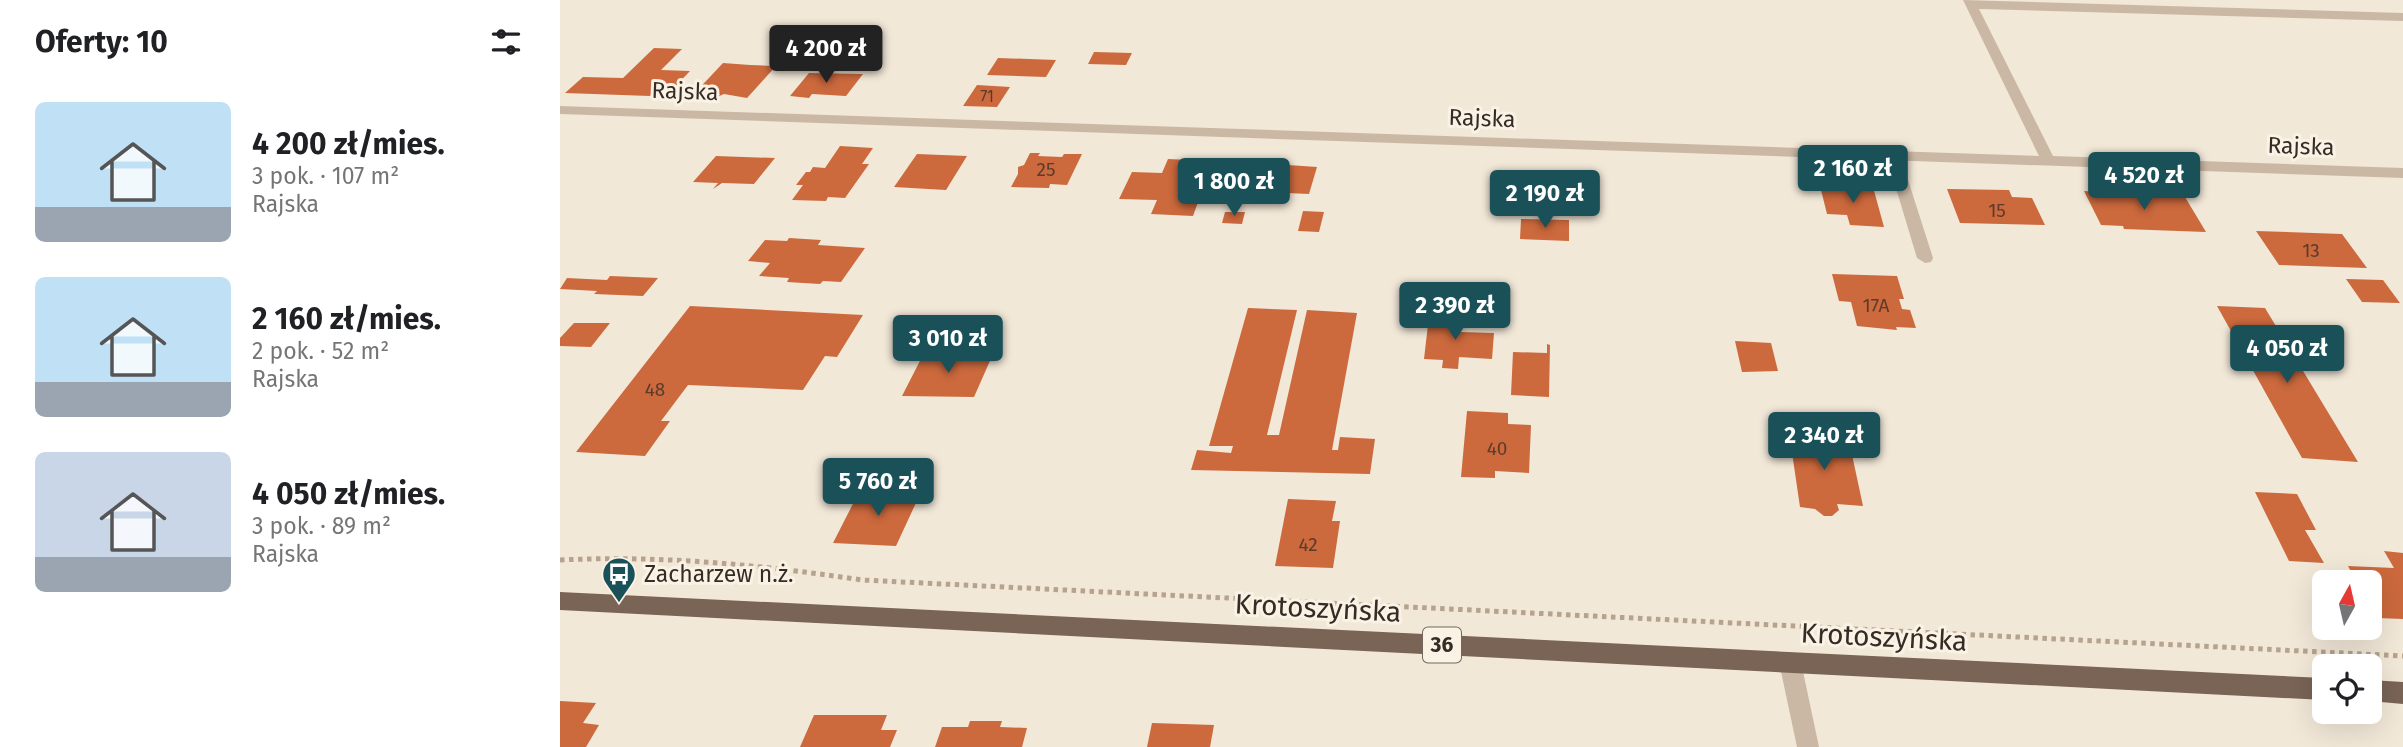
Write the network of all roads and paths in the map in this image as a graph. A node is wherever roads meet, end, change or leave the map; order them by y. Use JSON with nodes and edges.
{"nodes":[{"id":1,"x":1970,"y":2,"type":"edge"},
{"id":2,"x":2403,"y":17,"type":"edge"},
{"id":3,"x":560,"y":110,"type":"edge"},
{"id":4,"x":1893,"y":155,"type":"junction"},
{"id":5,"x":2048,"y":160,"type":"junction"},
{"id":6,"x":2403,"y":173,"type":"edge"},
{"id":7,"x":1924,"y":258,"type":"dead end"},
{"id":8,"x":560,"y":561,"type":"edge"},
{"id":9,"x":560,"y":601,"type":"edge"},
{"id":10,"x":2403,"y":656,"type":"edge"},
{"id":11,"x":1790,"y":662,"type":"junction"},
{"id":12,"x":2312,"y":688,"type":"edge"},
{"id":13,"x":2382,"y":692,"type":"edge"},
{"id":14,"x":2403,"y":693,"type":"edge"},
{"id":15,"x":1808,"y":747,"type":"edge"}],
"edges":[{"from":1,"to":2,"type":"street"},
{"from":1,"to":5,"type":"street"},
{"from":3,"to":4,"type":"street","name":"Rajska"},
{"from":4,"to":5,"type":"street","name":"Rajska"},
{"from":4,"to":7,"type":"street"},
{"from":5,"to":6,"type":"street","name":"Rajska"},
{"from":8,"to":10,"type":"path"},
{"from":9,"to":11,"type":"main road","name":"Krotoszyńska","number":"36"},
{"from":11,"to":12,"type":"main road","name":"Krotoszyńska","number":"36"},
{"from":11,"to":15,"type":"street"},
{"from":13,"to":14,"type":"main road"}]}
